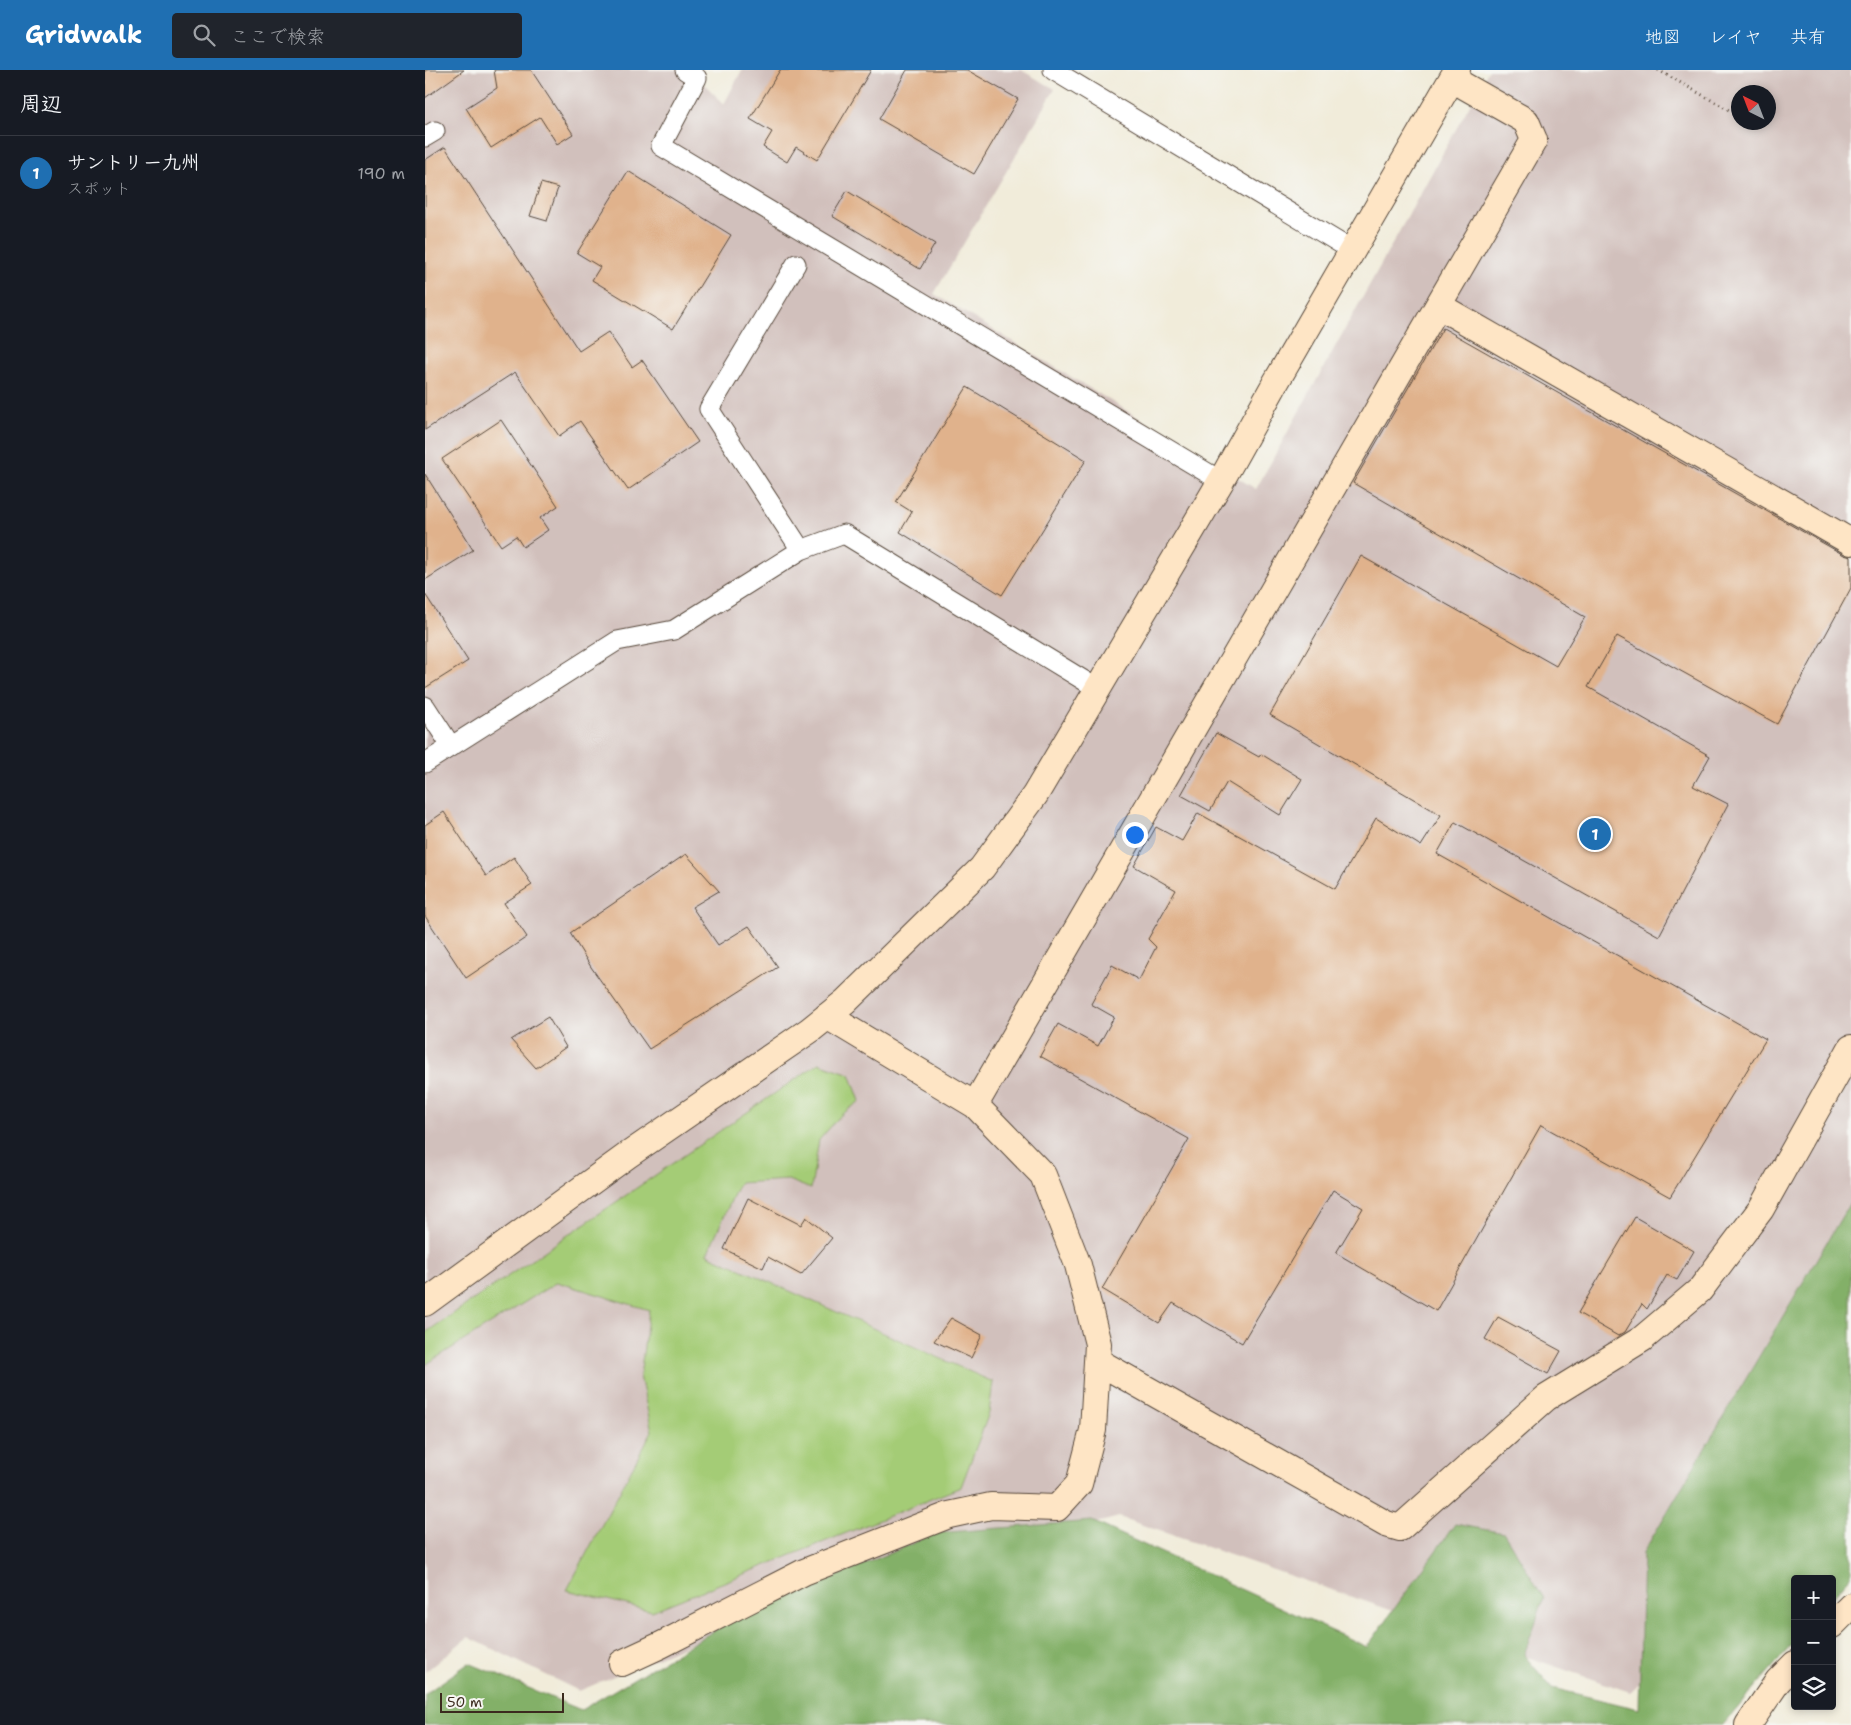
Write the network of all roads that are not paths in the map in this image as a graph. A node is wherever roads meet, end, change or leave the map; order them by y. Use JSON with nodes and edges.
{"nodes":[{"id":1,"x":685,"y":70,"type":"edge"},
{"id":2,"x":1053,"y":70,"type":"edge"},
{"id":3,"x":1455,"y":75,"type":"edge"},
{"id":4,"x":1353,"y":251,"type":"junction"},
{"id":5,"x":796,"y":264,"type":"dead end"},
{"id":6,"x":1439,"y":306,"type":"junction"},
{"id":7,"x":1221,"y":481,"type":"junction"},
{"id":8,"x":1851,"y":542,"type":"edge"},
{"id":9,"x":801,"y":550,"type":"junction"},
{"id":10,"x":1098,"y":689,"type":"junction"},
{"id":11,"x":425,"y":706,"type":"edge"},
{"id":12,"x":451,"y":746,"type":"junction"},
{"id":13,"x":425,"y":763,"type":"edge"},
{"id":14,"x":827,"y":1016,"type":"junction"},
{"id":15,"x":1851,"y":1048,"type":"edge"},
{"id":16,"x":975,"y":1105,"type":"junction"},
{"id":17,"x":425,"y":1304,"type":"edge"},
{"id":18,"x":1097,"y":1360,"type":"junction"},
{"id":19,"x":1851,"y":1606,"type":"edge"},
{"id":20,"x":1836,"y":1622,"type":"edge"},
{"id":21,"x":622,"y":1663,"type":"dead end"},
{"id":22,"x":1794,"y":1665,"type":"edge"},
{"id":23,"x":1748,"y":1725,"type":"edge"}],
"edges":[{"from":1,"to":7,"type":"street"},
{"from":2,"to":4,"type":"street"},
{"from":3,"to":4,"type":"street"},
{"from":3,"to":6,"type":"street"},
{"from":4,"to":7,"type":"street"},
{"from":5,"to":9,"type":"street"},
{"from":6,"to":8,"type":"street"},
{"from":6,"to":16,"type":"street"},
{"from":7,"to":10,"type":"street"},
{"from":9,"to":10,"type":"street"},
{"from":9,"to":12,"type":"street"},
{"from":10,"to":14,"type":"street"},
{"from":11,"to":12,"type":"street"},
{"from":12,"to":13,"type":"street"},
{"from":14,"to":16,"type":"street"},
{"from":14,"to":17,"type":"street"},
{"from":15,"to":18,"type":"street"},
{"from":16,"to":18,"type":"street"},
{"from":18,"to":21,"type":"street"},
{"from":19,"to":20,"type":"street"},
{"from":22,"to":23,"type":"street"}]}
